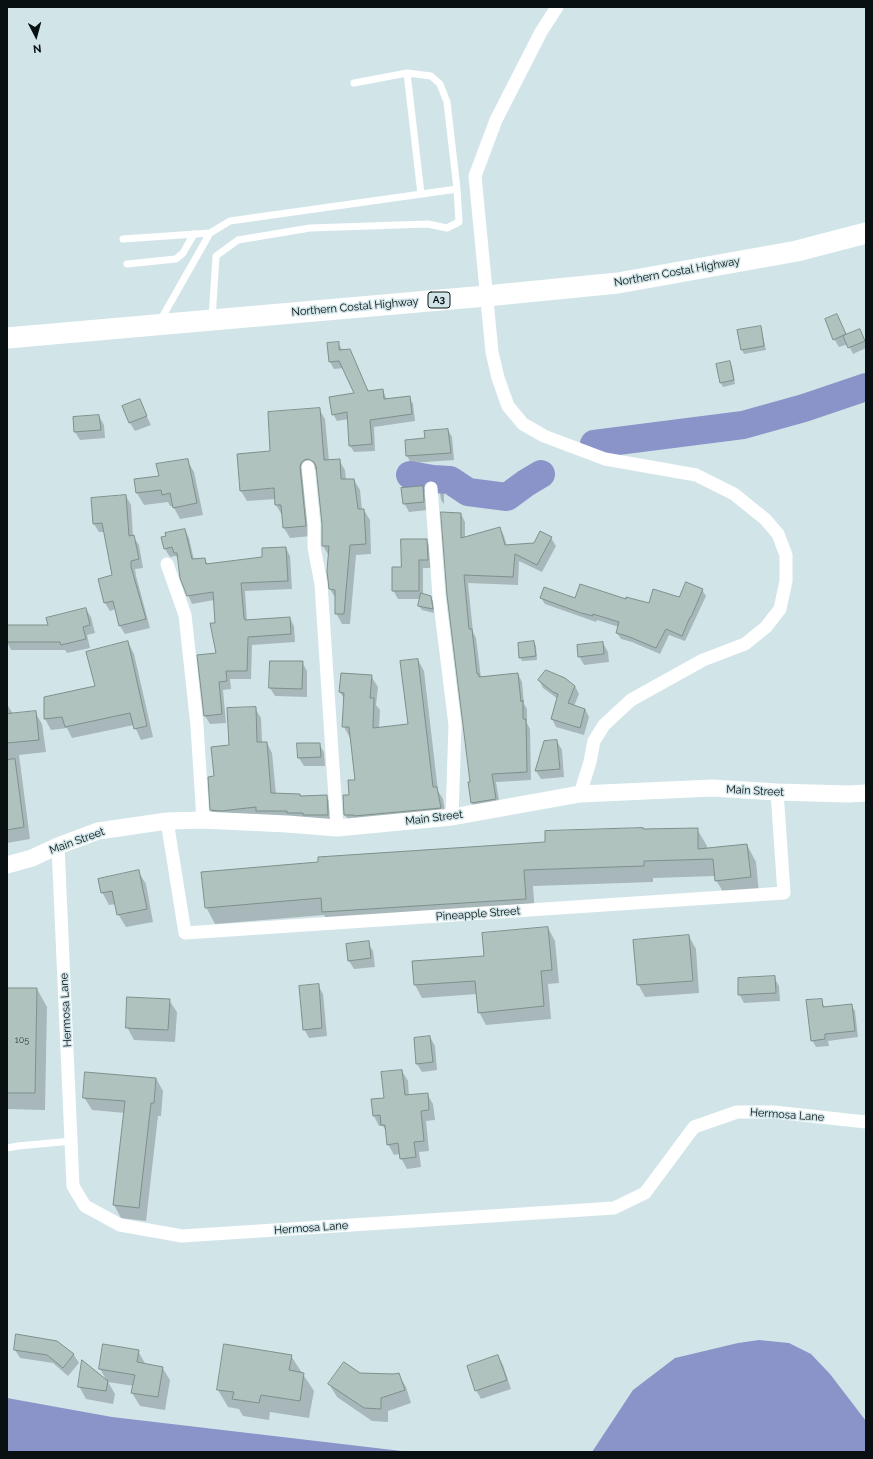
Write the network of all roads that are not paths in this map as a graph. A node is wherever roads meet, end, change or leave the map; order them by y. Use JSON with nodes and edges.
{"nodes":[{"id":1,"x":557,"y":7,"type":"edge"},
{"id":2,"x":407,"y":73,"type":"junction"},
{"id":3,"x":354,"y":83,"type":"dead end"},
{"id":4,"x":457,"y":189,"type":"junction"},
{"id":5,"x":421,"y":194,"type":"junction"},
{"id":6,"x":210,"y":233,"type":"junction"},
{"id":7,"x":194,"y":234,"type":"junction"},
{"id":8,"x":866,"y":234,"type":"edge"},
{"id":9,"x":123,"y":239,"type":"dead end"},
{"id":10,"x":127,"y":264,"type":"dead end"},
{"id":11,"x":486,"y":296,"type":"junction"},
{"id":12,"x":212,"y":320,"type":"junction"},
{"id":13,"x":158,"y":324,"type":"junction"},
{"id":14,"x":7,"y":338,"type":"edge"},
{"id":15,"x":308,"y":467,"type":"dead end"},
{"id":16,"x":432,"y":488,"type":"dead end"},
{"id":17,"x":167,"y":564,"type":"dead end"},
{"id":18,"x":777,"y":792,"type":"junction"},
{"id":19,"x":866,"y":793,"type":"edge"},
{"id":20,"x":580,"y":794,"type":"junction"},
{"id":21,"x":452,"y":817,"type":"junction"},
{"id":22,"x":203,"y":820,"type":"junction"},
{"id":23,"x":167,"y":821,"type":"junction"},
{"id":24,"x":337,"y":828,"type":"junction"},
{"id":25,"x":58,"y":846,"type":"junction"},
{"id":26,"x":7,"y":865,"type":"edge"},
{"id":27,"x":866,"y":1122,"type":"edge"},
{"id":28,"x":72,"y":1140,"type":"junction"},
{"id":29,"x":7,"y":1148,"type":"edge"}],
"edges":[{"from":1,"to":11,"type":"street"},
{"from":2,"to":3,"type":"lane"},
{"from":2,"to":4,"type":"lane"},
{"from":2,"to":5,"type":"lane"},
{"from":4,"to":5,"type":"lane"},
{"from":4,"to":12,"type":"lane"},
{"from":5,"to":6,"type":"lane"},
{"from":6,"to":7,"type":"lane"},
{"from":6,"to":13,"type":"lane"},
{"from":7,"to":9,"type":"lane"},
{"from":7,"to":10,"type":"lane"},
{"from":8,"to":11,"type":"main road","name":"Northern Costal Highway","number":"A3"},
{"from":11,"to":12,"type":"main road","name":"Northern Costal Highway","number":"A3"},
{"from":11,"to":20,"type":"street"},
{"from":12,"to":13,"type":"main road","name":"Northern Costal Highway","number":"A3"},
{"from":13,"to":14,"type":"main road","name":"Northern Costal Highway","number":"A3"},
{"from":15,"to":24,"type":"street"},
{"from":16,"to":21,"type":"street"},
{"from":17,"to":22,"type":"street"},
{"from":18,"to":19,"type":"street","name":"Main Street"},
{"from":18,"to":20,"type":"street","name":"Main Street"},
{"from":18,"to":23,"type":"street","name":"Pineapple Street"},
{"from":20,"to":21,"type":"street","name":"Main Street"},
{"from":21,"to":24,"type":"street","name":"Main Street"},
{"from":22,"to":23,"type":"street","name":"Main Street"},
{"from":22,"to":24,"type":"street","name":"Main Street"},
{"from":23,"to":25,"type":"street","name":"Main Street"},
{"from":25,"to":26,"type":"street","name":"Main Street"},
{"from":25,"to":28,"type":"street","name":"Hermosa Lane"},
{"from":27,"to":28,"type":"street","name":"Hermosa Lane"},
{"from":28,"to":29,"type":"lane"}]}
